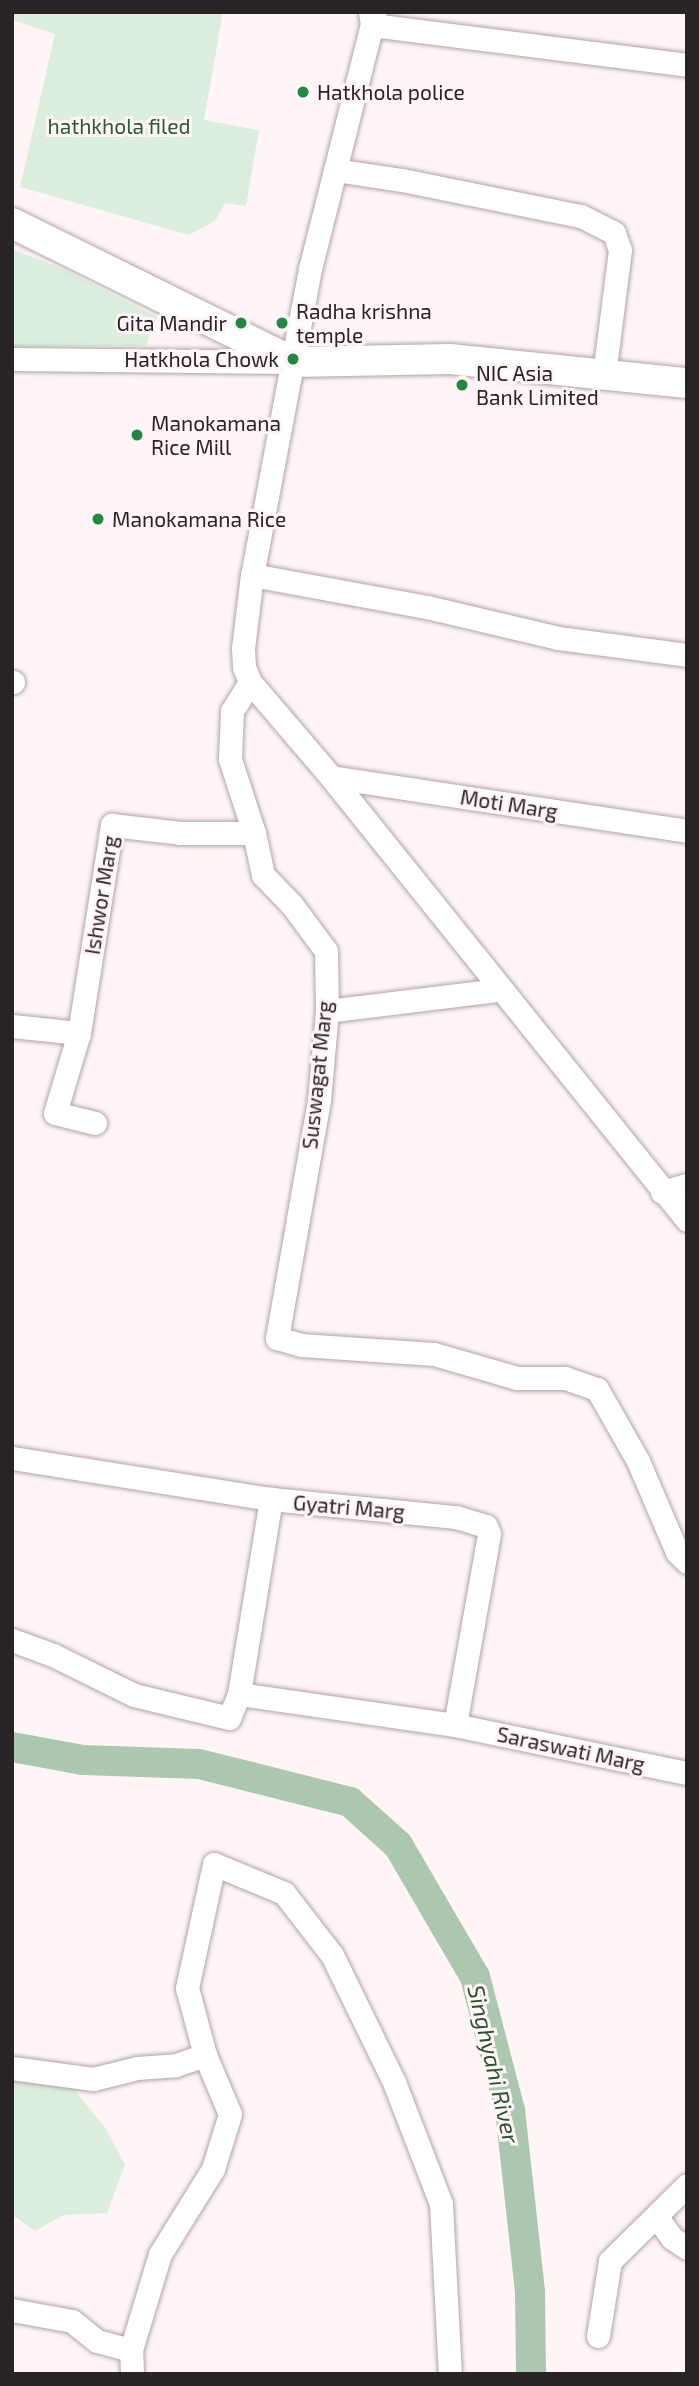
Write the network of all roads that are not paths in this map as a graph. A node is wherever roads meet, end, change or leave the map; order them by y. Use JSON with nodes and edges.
{"nodes":[{"id":1,"x":372,"y":17,"type":"edge"},
{"id":2,"x":687,"y":65,"type":"edge"},
{"id":3,"x":335,"y":170,"type":"junction"},
{"id":4,"x":12,"y":223,"type":"edge"},
{"id":5,"x":12,"y":359,"type":"edge"},
{"id":6,"x":293,"y":362,"type":"junction"},
{"id":7,"x":604,"y":375,"type":"junction"},
{"id":8,"x":687,"y":383,"type":"edge"},
{"id":9,"x":252,"y":575,"type":"junction"},
{"id":10,"x":687,"y":655,"type":"edge"},
{"id":11,"x":250,"y":682,"type":"junction"},
{"id":12,"x":331,"y":777,"type":"junction"},
{"id":13,"x":687,"y":831,"type":"edge"},
{"id":14,"x":254,"y":834,"type":"junction"},
{"id":15,"x":499,"y":990,"type":"junction"},
{"id":16,"x":327,"y":1011,"type":"junction"},
{"id":17,"x":12,"y":1026,"type":"edge"},
{"id":18,"x":79,"y":1032,"type":"junction"},
{"id":19,"x":94,"y":1123,"type":"dead end"},
{"id":20,"x":687,"y":1185,"type":"edge"},
{"id":21,"x":662,"y":1192,"type":"junction"},
{"id":22,"x":687,"y":1220,"type":"edge"},
{"id":23,"x":12,"y":1458,"type":"edge"},
{"id":24,"x":271,"y":1499,"type":"junction"},
{"id":25,"x":687,"y":1562,"type":"edge"},
{"id":26,"x":12,"y":1640,"type":"edge"},
{"id":27,"x":239,"y":1694,"type":"junction"},
{"id":28,"x":455,"y":1725,"type":"junction"},
{"id":29,"x":687,"y":1773,"type":"edge"},
{"id":30,"x":205,"y":2054,"type":"junction"},
{"id":31,"x":12,"y":2068,"type":"edge"},
{"id":32,"x":687,"y":2185,"type":"edge"},
{"id":33,"x":656,"y":2216,"type":"junction"},
{"id":34,"x":687,"y":2248,"type":"edge"},
{"id":35,"x":12,"y":2310,"type":"edge"},
{"id":36,"x":598,"y":2336,"type":"dead end"},
{"id":37,"x":131,"y":2350,"type":"junction"},
{"id":38,"x":132,"y":2374,"type":"edge"},
{"id":39,"x":450,"y":2374,"type":"edge"}],
"edges":[{"from":1,"to":2,"type":"street"},
{"from":1,"to":3,"type":"street"},
{"from":3,"to":6,"type":"street"},
{"from":3,"to":7,"type":"street"},
{"from":4,"to":6,"type":"main road"},
{"from":5,"to":6,"type":"street"},
{"from":6,"to":7,"type":"main road"},
{"from":6,"to":9,"type":"street"},
{"from":7,"to":8,"type":"main road"},
{"from":9,"to":10,"type":"street"},
{"from":9,"to":11,"type":"street"},
{"from":11,"to":12,"type":"street"},
{"from":11,"to":14,"type":"street"},
{"from":12,"to":13,"type":"street","name":"Moti Marg"},
{"from":12,"to":15,"type":"street"},
{"from":14,"to":16,"type":"street","name":"Suswagat Marg"},
{"from":14,"to":18,"type":"street","name":"Ishwor Marg"},
{"from":15,"to":16,"type":"street"},
{"from":15,"to":21,"type":"street"},
{"from":16,"to":25,"type":"street","name":"Suswagat Marg"},
{"from":17,"to":18,"type":"street"},
{"from":18,"to":19,"type":"street"},
{"from":20,"to":21,"type":"street"},
{"from":21,"to":22,"type":"street"},
{"from":23,"to":24,"type":"street","name":"Gyatri Marg"},
{"from":24,"to":27,"type":"street"},
{"from":24,"to":28,"type":"street","name":"Gyatri Marg"},
{"from":26,"to":27,"type":"street"},
{"from":27,"to":28,"type":"street","name":"Saraswati Marg"},
{"from":28,"to":29,"type":"street","name":"Saraswati Marg"},
{"from":30,"to":31,"type":"street"},
{"from":30,"to":37,"type":"street"},
{"from":30,"to":39,"type":"street"},
{"from":32,"to":33,"type":"street"},
{"from":33,"to":34,"type":"street"},
{"from":33,"to":36,"type":"street"},
{"from":35,"to":37,"type":"street"},
{"from":37,"to":38,"type":"street"}]}
